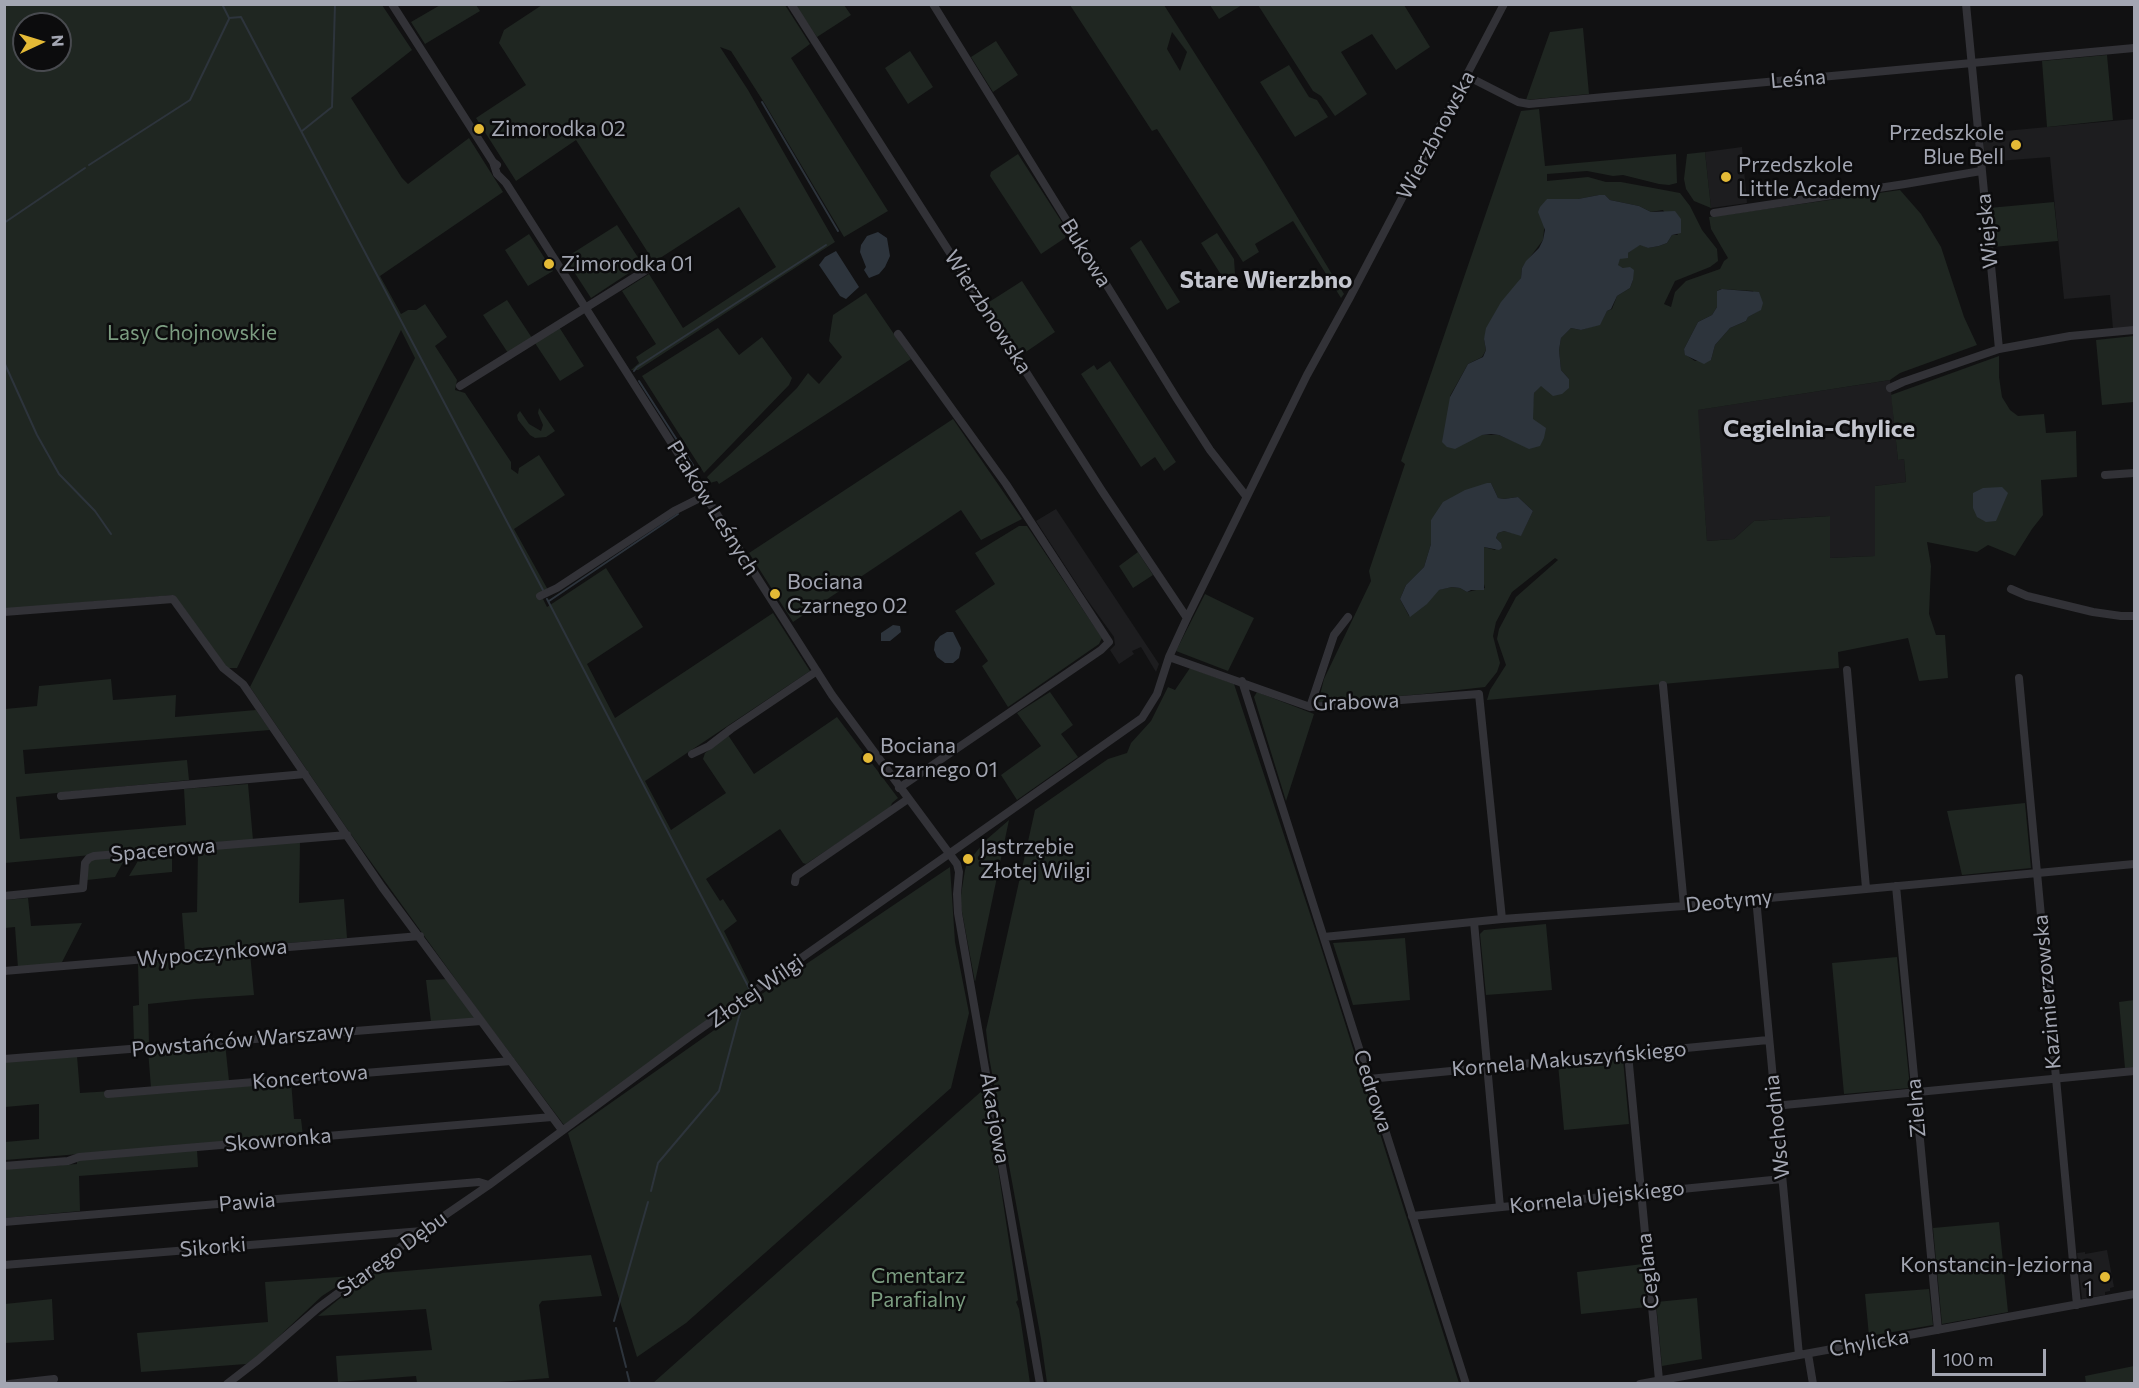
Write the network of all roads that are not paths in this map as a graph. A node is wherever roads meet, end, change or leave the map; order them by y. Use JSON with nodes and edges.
{"nodes":[{"id":1,"x":392,"y":4,"type":"edge"},
{"id":2,"x":791,"y":4,"type":"edge"},
{"id":3,"x":933,"y":4,"type":"edge"},
{"id":4,"x":1504,"y":4,"type":"edge"},
{"id":5,"x":1966,"y":4,"type":"edge"},
{"id":6,"x":2134,"y":48,"type":"edge"},
{"id":7,"x":1971,"y":63,"type":"junction"},
{"id":8,"x":1467,"y":76,"type":"junction"},
{"id":9,"x":1981,"y":171,"type":"junction"},
{"id":10,"x":1714,"y":213,"type":"dead end"},
{"id":11,"x":651,"y":267,"type":"dead end"},
{"id":12,"x":585,"y":307,"type":"junction"},
{"id":13,"x":2134,"y":330,"type":"edge"},
{"id":14,"x":898,"y":334,"type":"dead end"},
{"id":15,"x":1999,"y":349,"type":"junction"},
{"id":16,"x":460,"y":386,"type":"dead end"},
{"id":17,"x":1890,"y":388,"type":"dead end"},
{"id":18,"x":2134,"y":473,"type":"edge"},
{"id":19,"x":2105,"y":476,"type":"dead end"},
{"id":20,"x":706,"y":495,"type":"junction"},
{"id":21,"x":1246,"y":496,"type":"junction"},
{"id":22,"x":2011,"y":589,"type":"dead end"},
{"id":23,"x":540,"y":596,"type":"dead end"},
{"id":24,"x":4,"y":612,"type":"edge"},
{"id":25,"x":2134,"y":616,"type":"edge"},
{"id":26,"x":1348,"y":617,"type":"dead end"},
{"id":27,"x":1187,"y":618,"type":"junction"},
{"id":28,"x":1169,"y":657,"type":"junction"},
{"id":29,"x":1847,"y":670,"type":"dead end"},
{"id":30,"x":817,"y":671,"type":"junction"},
{"id":31,"x":2019,"y":678,"type":"dead end"},
{"id":32,"x":1242,"y":681,"type":"junction"},
{"id":33,"x":1663,"y":685,"type":"dead end"},
{"id":34,"x":1310,"y":706,"type":"junction"},
{"id":35,"x":692,"y":754,"type":"dead end"},
{"id":36,"x":305,"y":774,"type":"junction"},
{"id":37,"x":899,"y":788,"type":"junction"},
{"id":38,"x":62,"y":796,"type":"dead end"},
{"id":39,"x":908,"y":799,"type":"junction"},
{"id":40,"x":347,"y":835,"type":"junction"},
{"id":41,"x":951,"y":854,"type":"junction"},
{"id":42,"x":2134,"y":864,"type":"edge"},
{"id":43,"x":2036,"y":872,"type":"junction"},
{"id":44,"x":795,"y":882,"type":"dead end"},
{"id":45,"x":1896,"y":886,"type":"junction"},
{"id":46,"x":1866,"y":888,"type":"junction"},
{"id":47,"x":4,"y":896,"type":"edge"},
{"id":48,"x":1756,"y":898,"type":"junction"},
{"id":49,"x":1684,"y":906,"type":"junction"},
{"id":50,"x":1502,"y":920,"type":"junction"},
{"id":51,"x":1474,"y":922,"type":"junction"},
{"id":52,"x":420,"y":936,"type":"junction"},
{"id":53,"x":1324,"y":938,"type":"junction"},
{"id":54,"x":4,"y":971,"type":"edge"},
{"id":55,"x":481,"y":1021,"type":"junction"},
{"id":56,"x":1768,"y":1040,"type":"junction"},
{"id":57,"x":1628,"y":1054,"type":"junction"},
{"id":58,"x":4,"y":1059,"type":"edge"},
{"id":59,"x":511,"y":1061,"type":"junction"},
{"id":60,"x":1486,"y":1067,"type":"junction"},
{"id":61,"x":2134,"y":1071,"type":"edge"},
{"id":62,"x":1369,"y":1078,"type":"junction"},
{"id":63,"x":2055,"y":1079,"type":"junction"},
{"id":64,"x":1914,"y":1092,"type":"junction"},
{"id":65,"x":108,"y":1094,"type":"dead end"},
{"id":66,"x":1774,"y":1106,"type":"junction"},
{"id":67,"x":552,"y":1117,"type":"junction"},
{"id":68,"x":562,"y":1130,"type":"junction"},
{"id":69,"x":4,"y":1166,"type":"edge"},
{"id":70,"x":1782,"y":1179,"type":"junction"},
{"id":71,"x":489,"y":1185,"type":"junction"},
{"id":72,"x":1641,"y":1193,"type":"junction"},
{"id":73,"x":1500,"y":1207,"type":"junction"},
{"id":74,"x":1412,"y":1216,"type":"junction"},
{"id":75,"x":4,"y":1222,"type":"edge"},
{"id":76,"x":422,"y":1231,"type":"junction"},
{"id":77,"x":4,"y":1265,"type":"edge"},
{"id":78,"x":2134,"y":1294,"type":"edge"},
{"id":79,"x":2077,"y":1305,"type":"junction"},
{"id":80,"x":1938,"y":1330,"type":"junction"},
{"id":81,"x":1804,"y":1354,"type":"junction"},
{"id":82,"x":54,"y":1379,"type":"dead end"},
{"id":83,"x":1659,"y":1380,"type":"junction"},
{"id":84,"x":9,"y":1383,"type":"edge"},
{"id":85,"x":227,"y":1383,"type":"edge"},
{"id":86,"x":1040,"y":1383,"type":"edge"},
{"id":87,"x":1466,"y":1383,"type":"edge"},
{"id":88,"x":1640,"y":1383,"type":"edge"},
{"id":89,"x":1813,"y":1383,"type":"edge"}],
"edges":[{"from":1,"to":12,"type":"street","name":"Ptaków Leśnych"},
{"from":2,"to":27,"type":"street","name":"Wierzbnowska"},
{"from":3,"to":21,"type":"street","name":"Bukowa"},
{"from":4,"to":8,"type":"street","name":"Wierzbnowska"},
{"from":5,"to":7,"type":"street","name":"Wiejska"},
{"from":6,"to":7,"type":"street","name":"Leśna"},
{"from":7,"to":8,"type":"street","name":"Leśna"},
{"from":7,"to":9,"type":"street","name":"Wiejska"},
{"from":8,"to":21,"type":"street","name":"Wierzbnowska"},
{"from":9,"to":10,"type":"street"},
{"from":9,"to":15,"type":"street","name":"Wiejska"},
{"from":11,"to":12,"type":"street"},
{"from":12,"to":16,"type":"street"},
{"from":12,"to":20,"type":"street","name":"Ptaków Leśnych"},
{"from":13,"to":15,"type":"street"},
{"from":14,"to":37,"type":"street"},
{"from":15,"to":17,"type":"street"},
{"from":18,"to":19,"type":"street"},
{"from":20,"to":23,"type":"street"},
{"from":20,"to":30,"type":"street","name":"Ptaków Leśnych"},
{"from":21,"to":27,"type":"street","name":"Wierzbnowska"},
{"from":22,"to":25,"type":"street"},
{"from":24,"to":36,"type":"street"},
{"from":26,"to":34,"type":"street"},
{"from":27,"to":28,"type":"street","name":"Wierzbnowska"},
{"from":28,"to":32,"type":"street","name":"Grabowa"},
{"from":28,"to":41,"type":"street","name":"Wierzbnowska"},
{"from":29,"to":46,"type":"street"},
{"from":30,"to":35,"type":"street"},
{"from":30,"to":37,"type":"street","name":"Ptaków Leśnych"},
{"from":31,"to":43,"type":"street","name":"Kazimierzowska"},
{"from":32,"to":34,"type":"street","name":"Grabowa"},
{"from":32,"to":53,"type":"street","name":"Cedrowa"},
{"from":33,"to":49,"type":"street"},
{"from":34,"to":50,"type":"street","name":"Grabowa"},
{"from":36,"to":38,"type":"street"},
{"from":36,"to":40,"type":"street"},
{"from":37,"to":39,"type":"street","name":"Ptaków Leśnych"},
{"from":39,"to":41,"type":"street","name":"Ptaków Leśnych"},
{"from":39,"to":44,"type":"street"},
{"from":40,"to":47,"type":"street","name":"Spacerowa"},
{"from":40,"to":52,"type":"street"},
{"from":41,"to":68,"type":"street","name":"Złotej Wilgi"},
{"from":41,"to":86,"type":"street","name":"Akacjowa"},
{"from":42,"to":43,"type":"street","name":"Deotymy"},
{"from":43,"to":45,"type":"street","name":"Deotymy"},
{"from":43,"to":63,"type":"street","name":"Kazimierzowska"},
{"from":45,"to":46,"type":"street","name":"Deotymy"},
{"from":45,"to":64,"type":"street","name":"Zielna"},
{"from":46,"to":48,"type":"street","name":"Deotymy"},
{"from":48,"to":49,"type":"street","name":"Deotymy"},
{"from":48,"to":56,"type":"street","name":"Wschodnia"},
{"from":49,"to":50,"type":"street","name":"Deotymy"},
{"from":50,"to":51,"type":"street","name":"Deotymy"},
{"from":51,"to":53,"type":"street","name":"Deotymy"},
{"from":51,"to":60,"type":"street"},
{"from":52,"to":54,"type":"street","name":"Wypoczynkowa"},
{"from":52,"to":55,"type":"street"},
{"from":53,"to":62,"type":"street","name":"Cedrowa"},
{"from":55,"to":58,"type":"street","name":"Powstańców Warszawy"},
{"from":55,"to":59,"type":"street"},
{"from":56,"to":57,"type":"street","name":"Kornela Makuszyńskiego"},
{"from":56,"to":66,"type":"street","name":"Wschodnia"},
{"from":57,"to":60,"type":"street","name":"Kornela Makuszyńskiego"},
{"from":57,"to":72,"type":"street","name":"Ceglana"},
{"from":59,"to":65,"type":"street","name":"Koncertowa"},
{"from":59,"to":67,"type":"street"},
{"from":60,"to":62,"type":"street","name":"Kornela Makuszyńskiego"},
{"from":60,"to":73,"type":"street"},
{"from":61,"to":63,"type":"street"},
{"from":62,"to":74,"type":"street","name":"Cedrowa"},
{"from":63,"to":64,"type":"street"},
{"from":63,"to":79,"type":"street","name":"Kazimierzowska"},
{"from":64,"to":66,"type":"street"},
{"from":64,"to":80,"type":"street","name":"Zielna"},
{"from":66,"to":70,"type":"street","name":"Wschodnia"},
{"from":67,"to":68,"type":"street"},
{"from":67,"to":69,"type":"street","name":"Skowronka"},
{"from":68,"to":71,"type":"street","name":"Starego Dębu"},
{"from":70,"to":72,"type":"street","name":"Kornela Ujejskiego"},
{"from":70,"to":81,"type":"street","name":"Wschodnia"},
{"from":71,"to":75,"type":"street","name":"Pawia"},
{"from":71,"to":76,"type":"street","name":"Starego Dębu"},
{"from":72,"to":73,"type":"street","name":"Kornela Ujejskiego"},
{"from":72,"to":83,"type":"street","name":"Ceglana"},
{"from":73,"to":74,"type":"street","name":"Kornela Ujejskiego"},
{"from":74,"to":87,"type":"street","name":"Cedrowa"},
{"from":76,"to":77,"type":"street","name":"Sikorki"},
{"from":76,"to":85,"type":"street","name":"Starego Dębu"},
{"from":78,"to":79,"type":"street","name":"Chylicka"},
{"from":79,"to":80,"type":"street","name":"Chylicka"},
{"from":80,"to":81,"type":"street","name":"Chylicka"},
{"from":81,"to":83,"type":"street","name":"Chylicka"},
{"from":81,"to":89,"type":"street","name":"Wschodnia"},
{"from":82,"to":84,"type":"street"},
{"from":83,"to":88,"type":"street","name":"Chylicka"}]}
